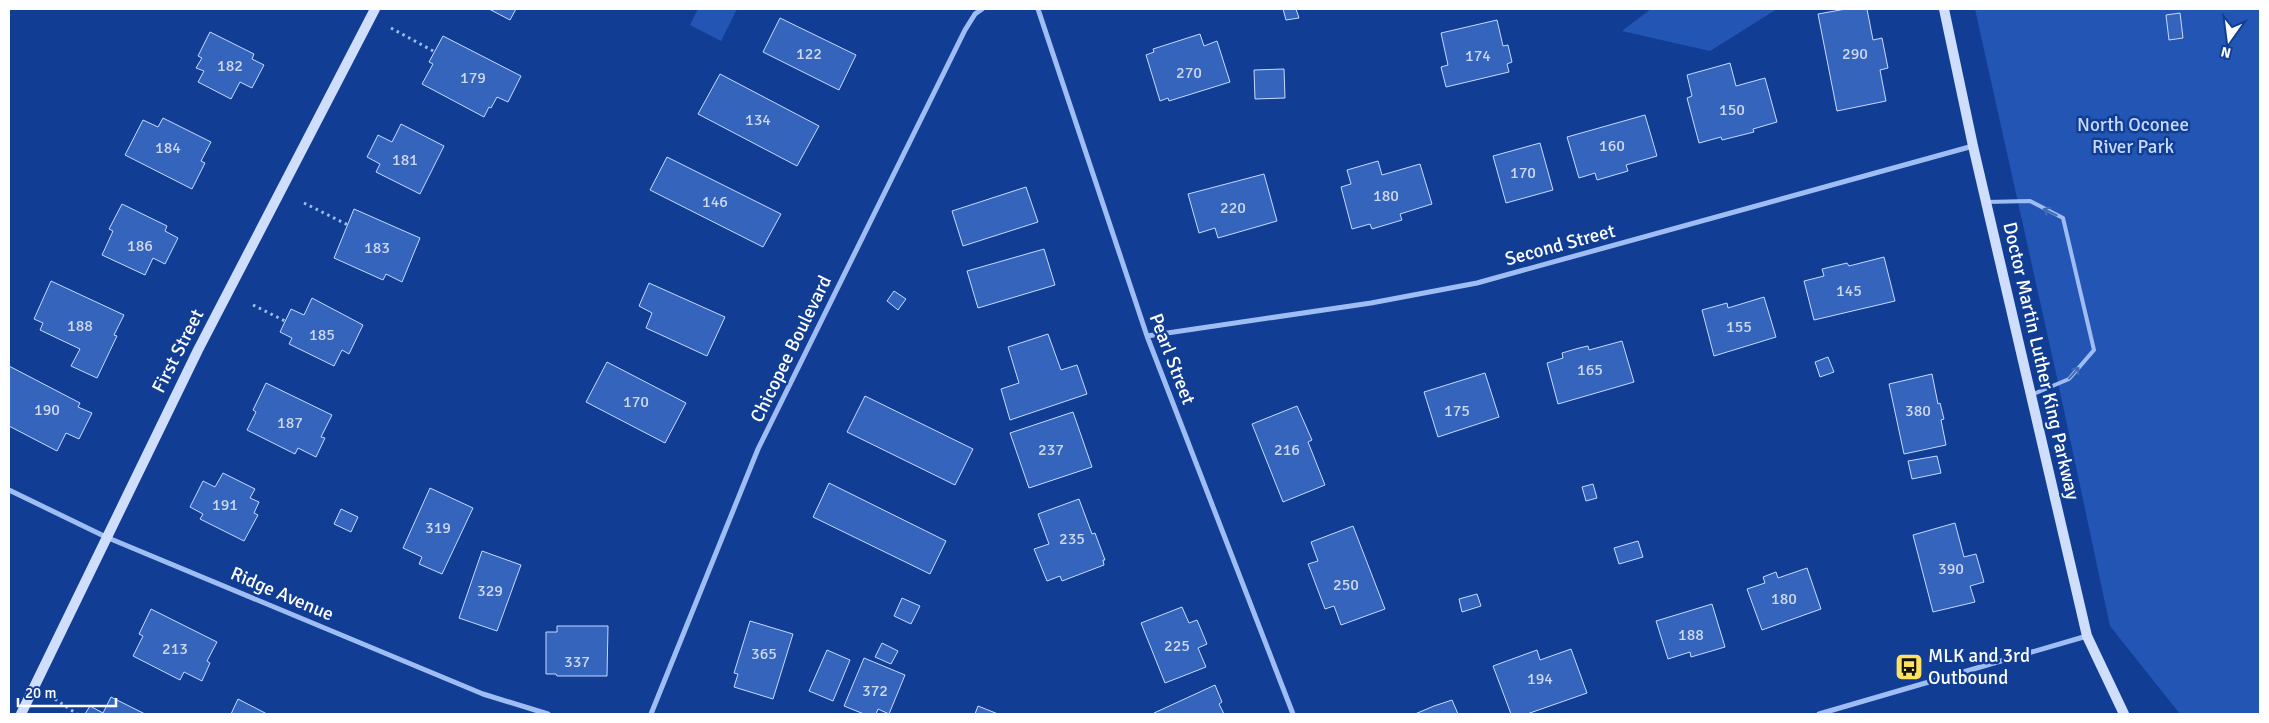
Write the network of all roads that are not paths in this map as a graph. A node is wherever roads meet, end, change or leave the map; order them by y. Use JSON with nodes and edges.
{"nodes":[{"id":1,"x":375,"y":9,"type":"edge"},
{"id":2,"x":982,"y":9,"type":"edge"},
{"id":3,"x":1038,"y":9,"type":"edge"},
{"id":4,"x":1944,"y":9,"type":"edge"},
{"id":5,"x":1973,"y":146,"type":"junction"},
{"id":6,"x":1986,"y":202,"type":"junction"},
{"id":7,"x":1147,"y":336,"type":"junction"},
{"id":8,"x":2031,"y":395,"type":"junction"},
{"id":9,"x":9,"y":490,"type":"edge"},
{"id":10,"x":106,"y":537,"type":"junction"},
{"id":11,"x":2087,"y":636,"type":"junction"},
{"id":12,"x":21,"y":714,"type":"edge"},
{"id":13,"x":548,"y":714,"type":"edge"},
{"id":14,"x":651,"y":714,"type":"edge"},
{"id":15,"x":1293,"y":714,"type":"edge"},
{"id":16,"x":1819,"y":714,"type":"edge"},
{"id":17,"x":2124,"y":714,"type":"edge"}],
"edges":[{"from":1,"to":10,"type":"street","name":"First Street"},
{"from":2,"to":14,"type":"street","name":"Chicopee Boulevard"},
{"from":3,"to":7,"type":"street","name":"Pearl Street"},
{"from":4,"to":5,"type":"street","name":"Doctor Martin Luther King Parkway"},
{"from":5,"to":6,"type":"street","name":"Doctor Martin Luther King Parkway"},
{"from":5,"to":7,"type":"street","name":"Second Street"},
{"from":6,"to":8,"type":"street","name":"Doctor Martin Luther King Parkway"},
{"from":8,"to":6,"type":"lane","one_way":true},
{"from":7,"to":15,"type":"street","name":"Pearl Street"},
{"from":8,"to":11,"type":"street","name":"Doctor Martin Luther King Parkway"},
{"from":9,"to":10,"type":"street","name":"Ridge Avenue"},
{"from":10,"to":12,"type":"street","name":"First Street"},
{"from":10,"to":13,"type":"street","name":"Ridge Avenue"},
{"from":11,"to":16,"type":"street"},
{"from":11,"to":17,"type":"street","name":"Doctor Martin Luther King Parkway"}]}
